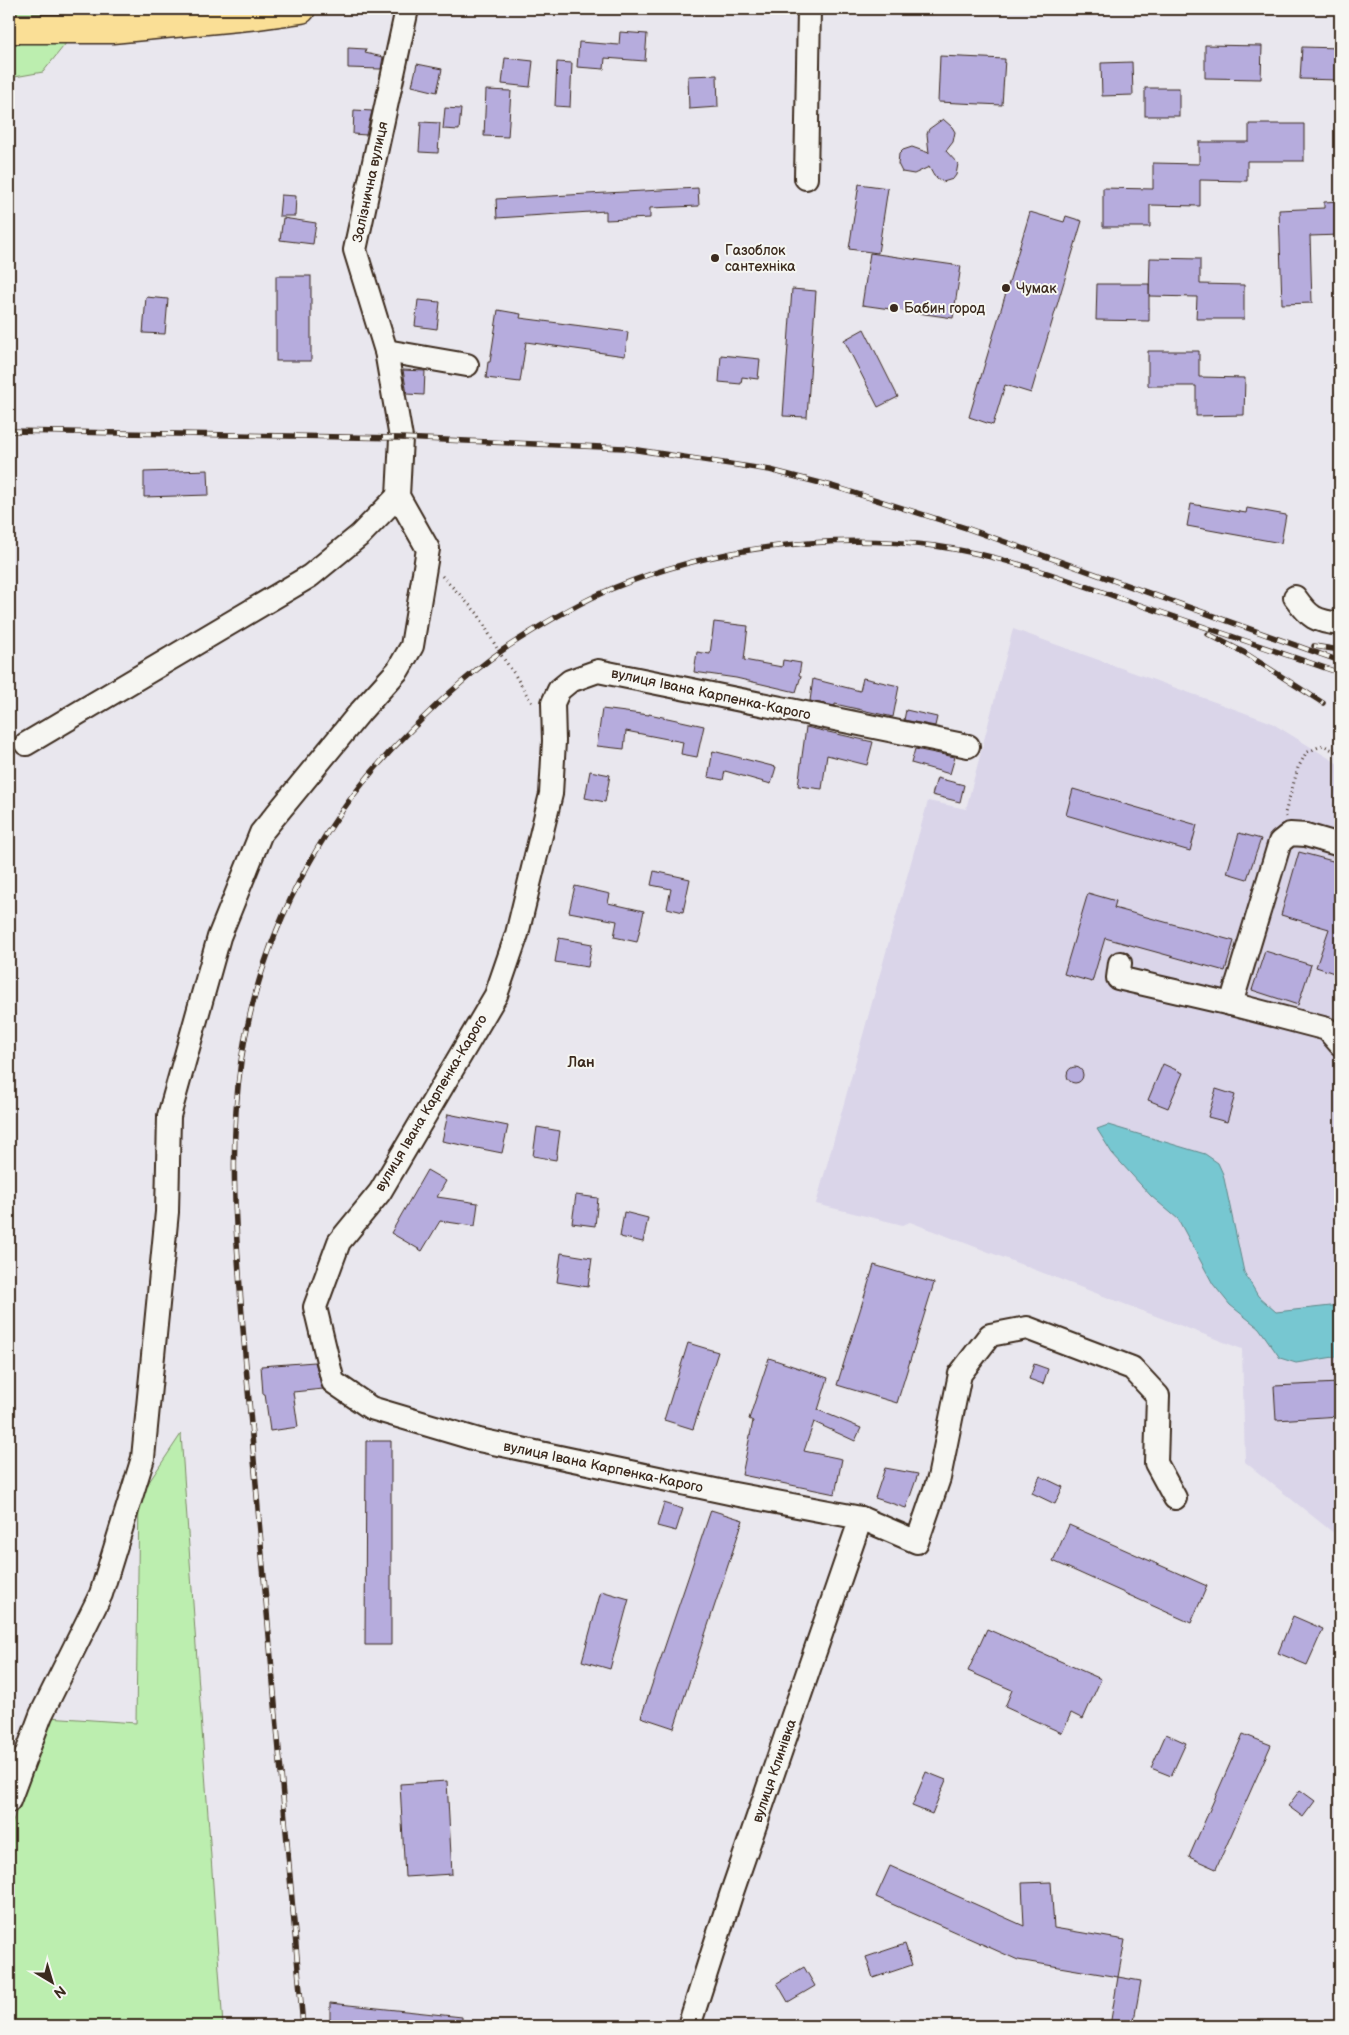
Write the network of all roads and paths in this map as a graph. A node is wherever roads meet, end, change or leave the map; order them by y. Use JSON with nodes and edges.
{"nodes":[{"id":1,"x":301,"y":9,"type":"edge"},
{"id":2,"x":407,"y":9,"type":"edge"},
{"id":3,"x":809,"y":9,"type":"edge"},
{"id":4,"x":9,"y":29,"type":"edge"},
{"id":5,"x":806,"y":178,"type":"dead end"},
{"id":6,"x":386,"y":351,"type":"junction"},
{"id":7,"x":467,"y":365,"type":"dead end"},
{"id":8,"x":398,"y":496,"type":"junction"},
{"id":9,"x":428,"y":549,"type":"junction"},
{"id":10,"x":1295,"y":598,"type":"dead end"},
{"id":11,"x":1340,"y":624,"type":"edge"},
{"id":12,"x":535,"y":708,"type":"dead end"},
{"id":13,"x":26,"y":744,"type":"dead end"},
{"id":14,"x":968,"y":746,"type":"dead end"},
{"id":15,"x":1340,"y":754,"type":"edge"},
{"id":16,"x":1290,"y":834,"type":"junction"},
{"id":17,"x":1340,"y":845,"type":"edge"},
{"id":18,"x":1120,"y":963,"type":"dead end"},
{"id":19,"x":1231,"y":1004,"type":"junction"},
{"id":20,"x":1340,"y":1044,"type":"edge"},
{"id":21,"x":1175,"y":1498,"type":"dead end"},
{"id":22,"x":861,"y":1518,"type":"junction"},
{"id":23,"x":9,"y":1801,"type":"edge"},
{"id":24,"x":689,"y":2026,"type":"edge"}],
"edges":[{"from":1,"to":4,"type":"main road"},
{"from":2,"to":6,"type":"street","name":"Залізнична вулиця"},
{"from":3,"to":5,"type":"street"},
{"from":6,"to":7,"type":"street"},
{"from":6,"to":8,"type":"street","name":"Залізнична вулиця"},
{"from":8,"to":9,"type":"street"},
{"from":8,"to":13,"type":"street"},
{"from":9,"to":12,"type":"path"},
{"from":9,"to":23,"type":"street"},
{"from":10,"to":11,"type":"street"},
{"from":14,"to":22,"type":"street","name":"вулиця Івана Карпенка-Карого"},
{"from":15,"to":16,"type":"path"},
{"from":16,"to":17,"type":"street"},
{"from":16,"to":19,"type":"street"},
{"from":18,"to":19,"type":"street"},
{"from":19,"to":20,"type":"street"},
{"from":21,"to":22,"type":"street","name":"вулиця Івана Карпенка-Карого"},
{"from":22,"to":24,"type":"street","name":"вулиця Клинівка"}]}
